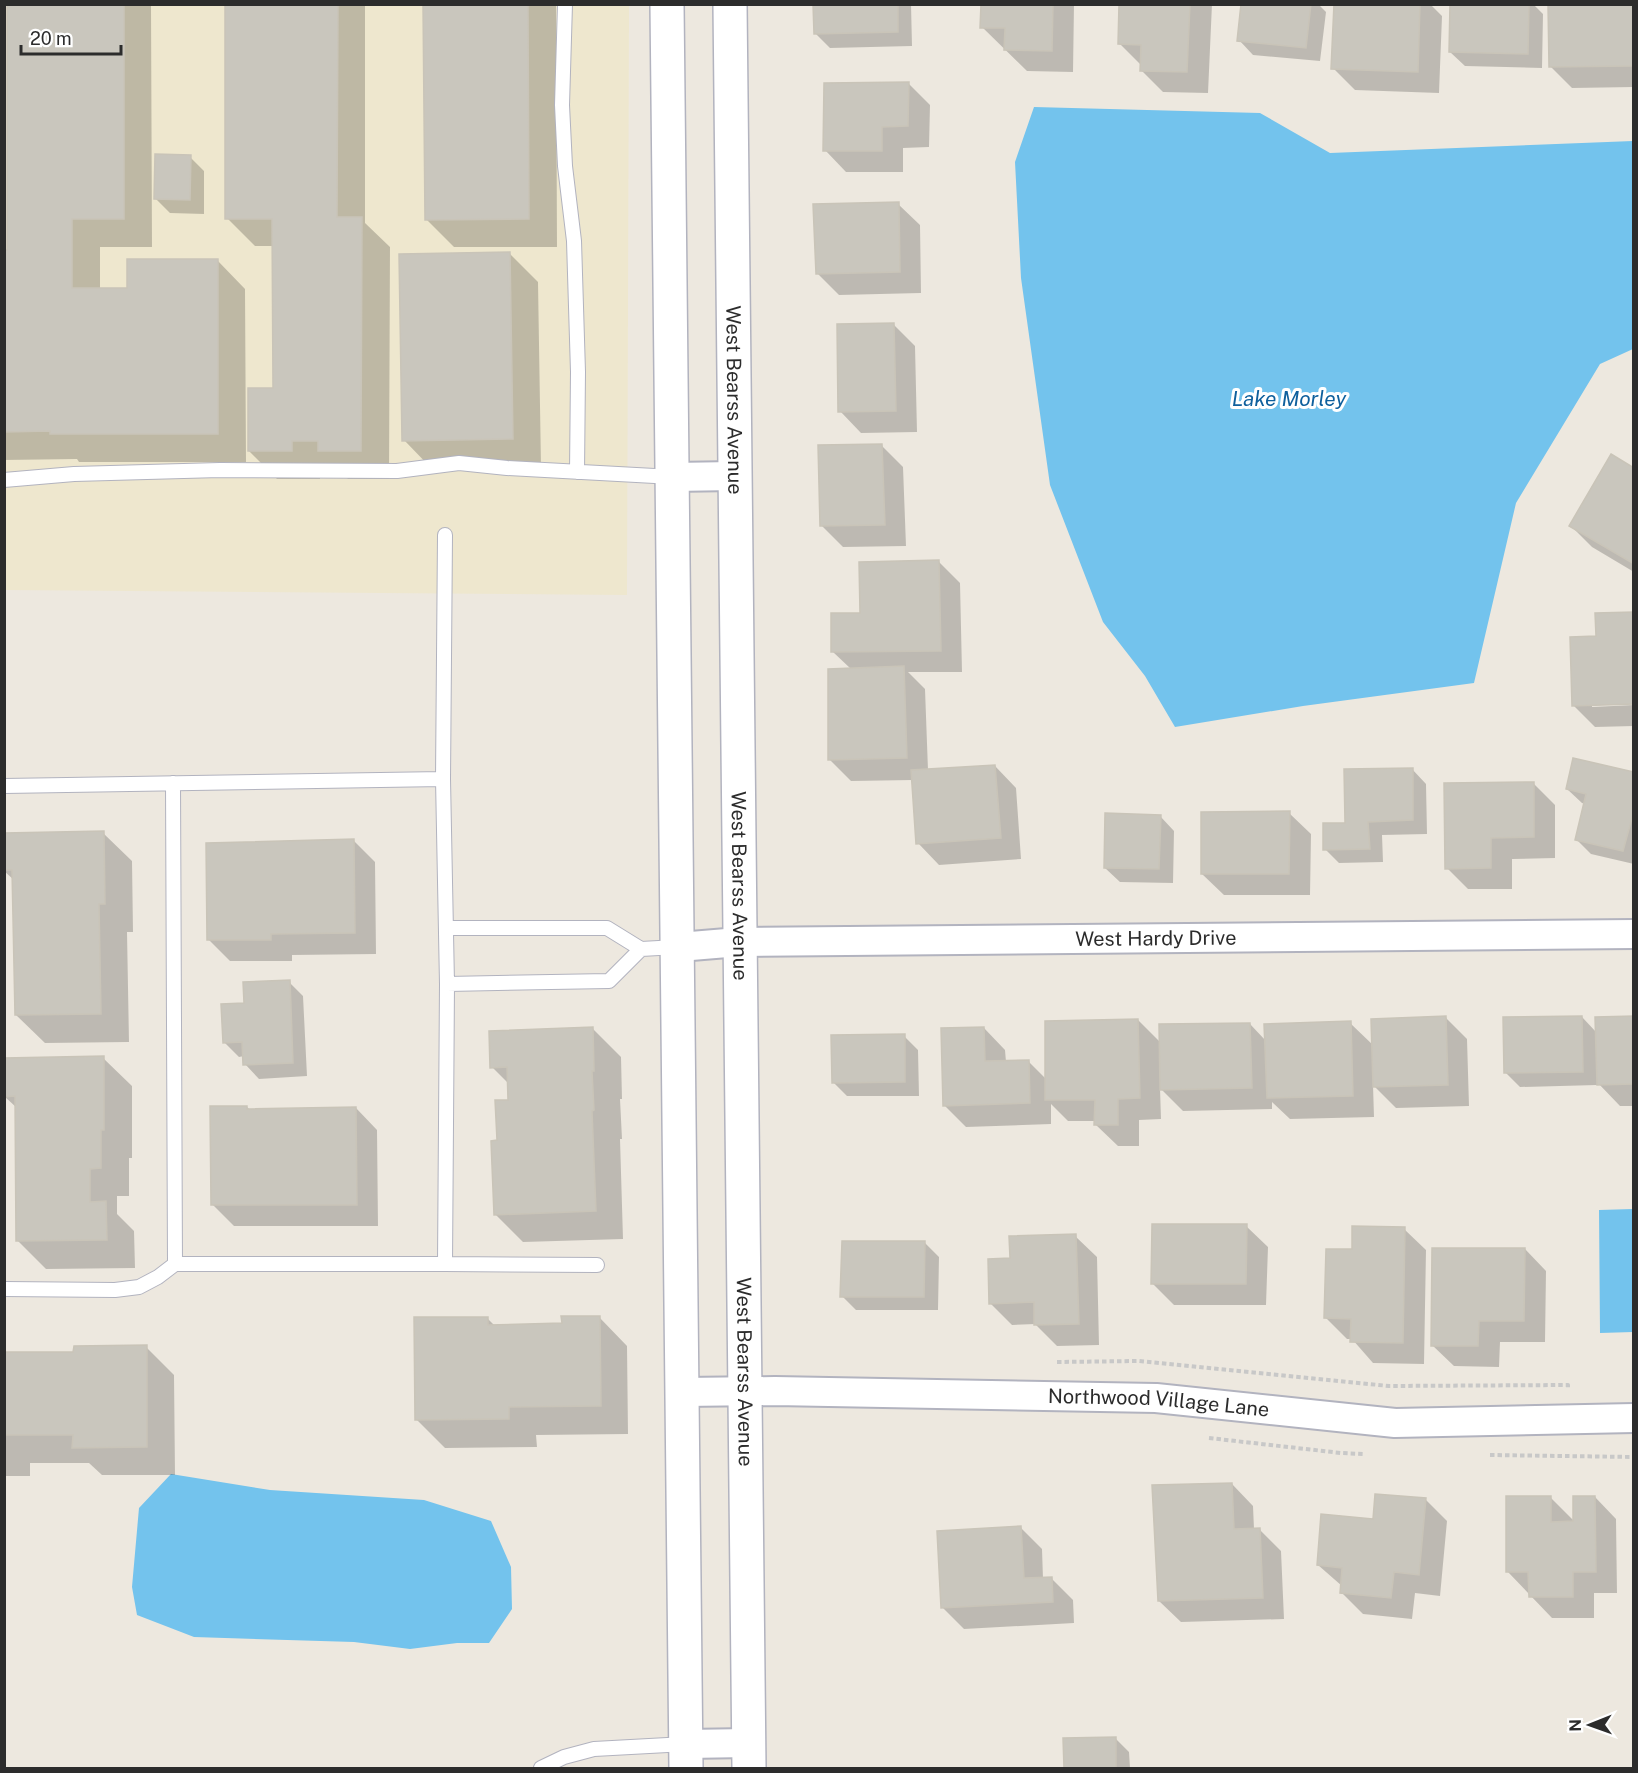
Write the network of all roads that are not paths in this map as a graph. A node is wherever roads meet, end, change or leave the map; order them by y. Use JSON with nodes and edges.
{"nodes":[{"id":1,"x":565,"y":4,"type":"edge"},
{"id":2,"x":667,"y":4,"type":"edge"},
{"id":3,"x":730,"y":4,"type":"edge"},
{"id":4,"x":577,"y":471,"type":"junction"},
{"id":5,"x":734,"y":476,"type":"junction"},
{"id":6,"x":673,"y":477,"type":"junction"},
{"id":7,"x":4,"y":480,"type":"edge"},
{"id":8,"x":445,"y":535,"type":"dead end"},
{"id":9,"x":443,"y":779,"type":"junction"},
{"id":10,"x":173,"y":783,"type":"junction"},
{"id":11,"x":4,"y":786,"type":"edge"},
{"id":12,"x":446,"y":928,"type":"junction"},
{"id":13,"x":1634,"y":934,"type":"edge"},
{"id":14,"x":739,"y":942,"type":"junction"},
{"id":15,"x":679,"y":947,"type":"junction"},
{"id":16,"x":640,"y":949,"type":"junction"},
{"id":17,"x":447,"y":984,"type":"junction"},
{"id":18,"x":175,"y":1264,"type":"junction"},
{"id":19,"x":445,"y":1264,"type":"junction"},
{"id":20,"x":597,"y":1265,"type":"dead end"},
{"id":21,"x":4,"y":1289,"type":"edge"},
{"id":22,"x":683,"y":1392,"type":"junction"},
{"id":23,"x":743,"y":1392,"type":"junction"},
{"id":24,"x":1634,"y":1418,"type":"edge"},
{"id":25,"x":686,"y":1756,"type":"edge"},
{"id":26,"x":748,"y":1756,"type":"edge"},
{"id":27,"x":541,"y":1768,"type":"edge"}],
"edges":[{"from":1,"to":4,"type":"lane"},
{"from":2,"to":6,"type":"main road"},
{"from":3,"to":5,"type":"main road","name":"West Bearss Avenue"},
{"from":4,"to":6,"type":"lane"},
{"from":4,"to":7,"type":"lane"},
{"from":5,"to":6,"type":"street"},
{"from":5,"to":14,"type":"main road","name":"West Bearss Avenue"},
{"from":6,"to":15,"type":"main road"},
{"from":8,"to":9,"type":"lane"},
{"from":9,"to":10,"type":"lane"},
{"from":9,"to":12,"type":"lane"},
{"from":10,"to":11,"type":"lane"},
{"from":10,"to":18,"type":"lane"},
{"from":12,"to":16,"type":"lane"},
{"from":12,"to":17,"type":"lane"},
{"from":13,"to":14,"type":"street","name":"West Hardy Drive"},
{"from":14,"to":15,"type":"street","name":"West Hardy Drive"},
{"from":14,"to":23,"type":"main road","name":"West Bearss Avenue"},
{"from":15,"to":16,"type":"lane"},
{"from":15,"to":22,"type":"main road"},
{"from":16,"to":17,"type":"lane"},
{"from":17,"to":19,"type":"lane"},
{"from":18,"to":19,"type":"lane"},
{"from":18,"to":21,"type":"lane"},
{"from":19,"to":20,"type":"lane"},
{"from":22,"to":23,"type":"street","name":"Northwood Village Lane"},
{"from":22,"to":25,"type":"main road"},
{"from":23,"to":24,"type":"street","name":"Northwood Village Lane"},
{"from":23,"to":26,"type":"main road","name":"West Bearss Avenue"},
{"from":25,"to":26,"type":"street"},
{"from":25,"to":27,"type":"lane"}]}
